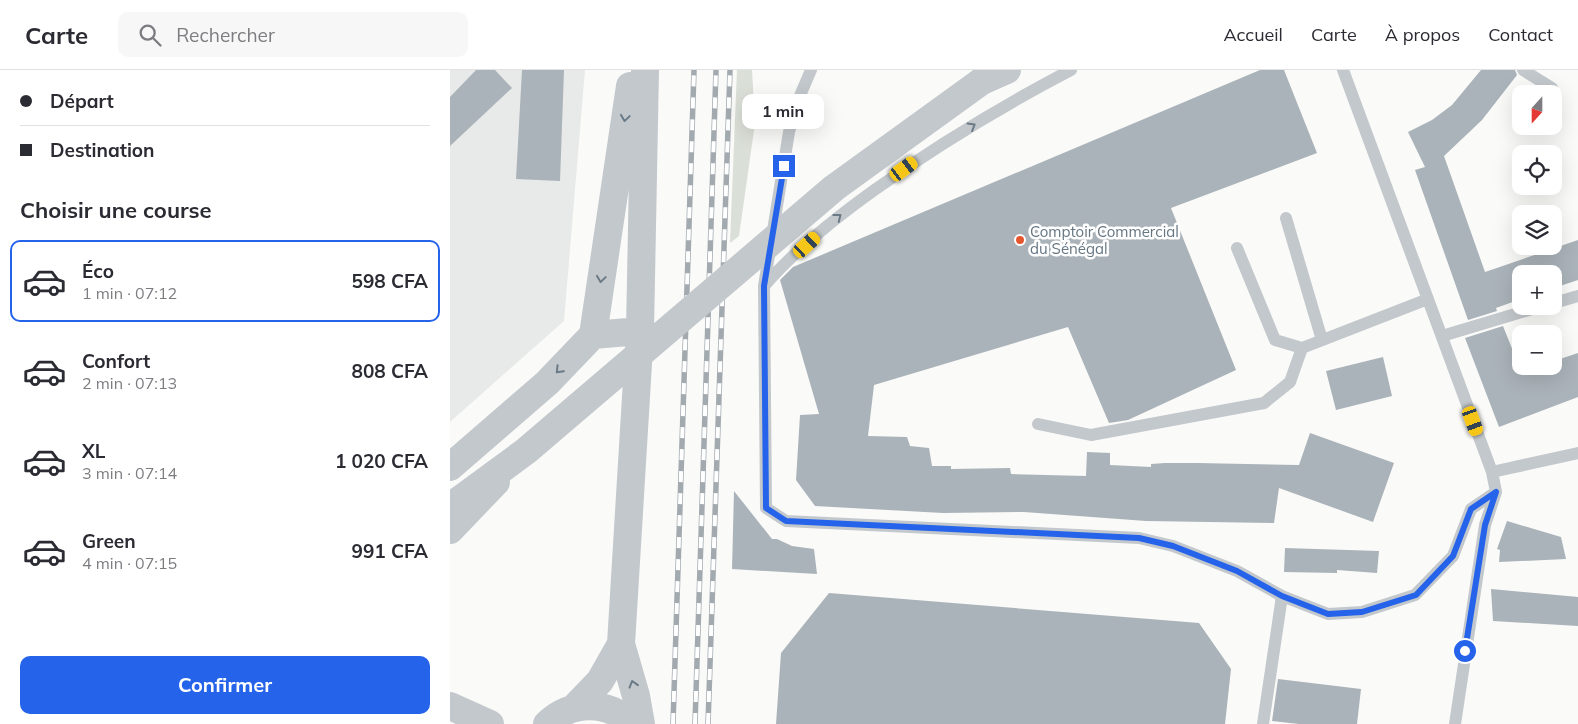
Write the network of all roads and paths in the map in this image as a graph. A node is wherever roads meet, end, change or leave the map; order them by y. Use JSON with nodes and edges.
{"nodes":[{"id":1,"x":632,"y":70,"type":"edge"},
{"id":2,"x":645,"y":70,"type":"edge"},
{"id":3,"x":810,"y":70,"type":"edge"},
{"id":4,"x":1007,"y":70,"type":"edge"},
{"id":5,"x":1071,"y":70,"type":"edge"},
{"id":6,"x":1343,"y":70,"type":"edge"},
{"id":7,"x":1523,"y":70,"type":"edge"},
{"id":8,"x":990,"y":75,"type":"edge"},
{"id":9,"x":1547,"y":85,"type":"edge"},
{"id":10,"x":1286,"y":218,"type":"dead end"},
{"id":11,"x":1237,"y":248,"type":"dead end"},
{"id":12,"x":764,"y":286,"type":"junction"},
{"id":13,"x":1578,"y":296,"type":"edge"},
{"id":14,"x":1428,"y":299,"type":"junction"},
{"id":15,"x":1562,"y":301,"type":"edge"},
{"id":16,"x":1512,"y":315,"type":"edge"},
{"id":17,"x":640,"y":331,"type":"junction"},
{"id":18,"x":592,"y":335,"type":"junction"},
{"id":19,"x":1442,"y":336,"type":"junction"},
{"id":20,"x":1322,"y":340,"type":"junction"},
{"id":21,"x":1302,"y":348,"type":"junction"},
{"id":22,"x":1038,"y":424,"type":"dead end"},
{"id":23,"x":526,"y":451,"type":"junction"},
{"id":24,"x":1578,"y":453,"type":"edge"},
{"id":25,"x":450,"y":467,"type":"edge"},
{"id":26,"x":1492,"y":472,"type":"junction"},
{"id":27,"x":1496,"y":492,"type":"junction"},
{"id":28,"x":450,"y":507,"type":"edge"},
{"id":29,"x":450,"y":530,"type":"edge"},
{"id":30,"x":1282,"y":596,"type":"junction"},
{"id":31,"x":621,"y":644,"type":"junction"},
{"id":32,"x":450,"y":706,"type":"edge"},
{"id":33,"x":552,"y":718,"type":"edge"},
{"id":34,"x":490,"y":724,"type":"edge"},
{"id":35,"x":632,"y":724,"type":"edge"},
{"id":36,"x":640,"y":724,"type":"edge"},
{"id":37,"x":1263,"y":724,"type":"edge"},
{"id":38,"x":1455,"y":724,"type":"edge"}],
"edges":[{"from":1,"to":18,"type":"street","one_way":true},
{"from":2,"to":17,"type":"street"},
{"from":3,"to":12,"type":"lane"},
{"from":4,"to":8,"type":"street"},
{"from":12,"to":5,"type":"lane","one_way":true},
{"from":6,"to":14,"type":"lane"},
{"from":7,"to":9,"type":"lane"},
{"from":8,"to":23,"type":"street","bridge":true},
{"from":10,"to":20,"type":"lane"},
{"from":11,"to":21,"type":"lane"},
{"from":12,"to":30,"type":"lane"},
{"from":13,"to":15,"type":"lane"},
{"from":14,"to":19,"type":"lane"},
{"from":14,"to":20,"type":"lane"},
{"from":16,"to":19,"type":"lane"},
{"from":17,"to":18,"type":"street"},
{"from":17,"to":31,"type":"street"},
{"from":18,"to":25,"type":"street","one_way":true},
{"from":19,"to":26,"type":"lane"},
{"from":20,"to":21,"type":"lane"},
{"from":21,"to":22,"type":"lane"},
{"from":23,"to":28,"type":"street","bridge":true},
{"from":23,"to":29,"type":"street","bridge":true},
{"from":24,"to":26,"type":"lane"},
{"from":26,"to":27,"type":"lane"},
{"from":27,"to":30,"type":"lane"},
{"from":27,"to":38,"type":"lane"},
{"from":30,"to":37,"type":"lane"},
{"from":31,"to":33,"type":"street"},
{"from":36,"to":31,"type":"street","one_way":true},
{"from":32,"to":34,"type":"street"},
{"from":33,"to":35,"type":"street"}]}
